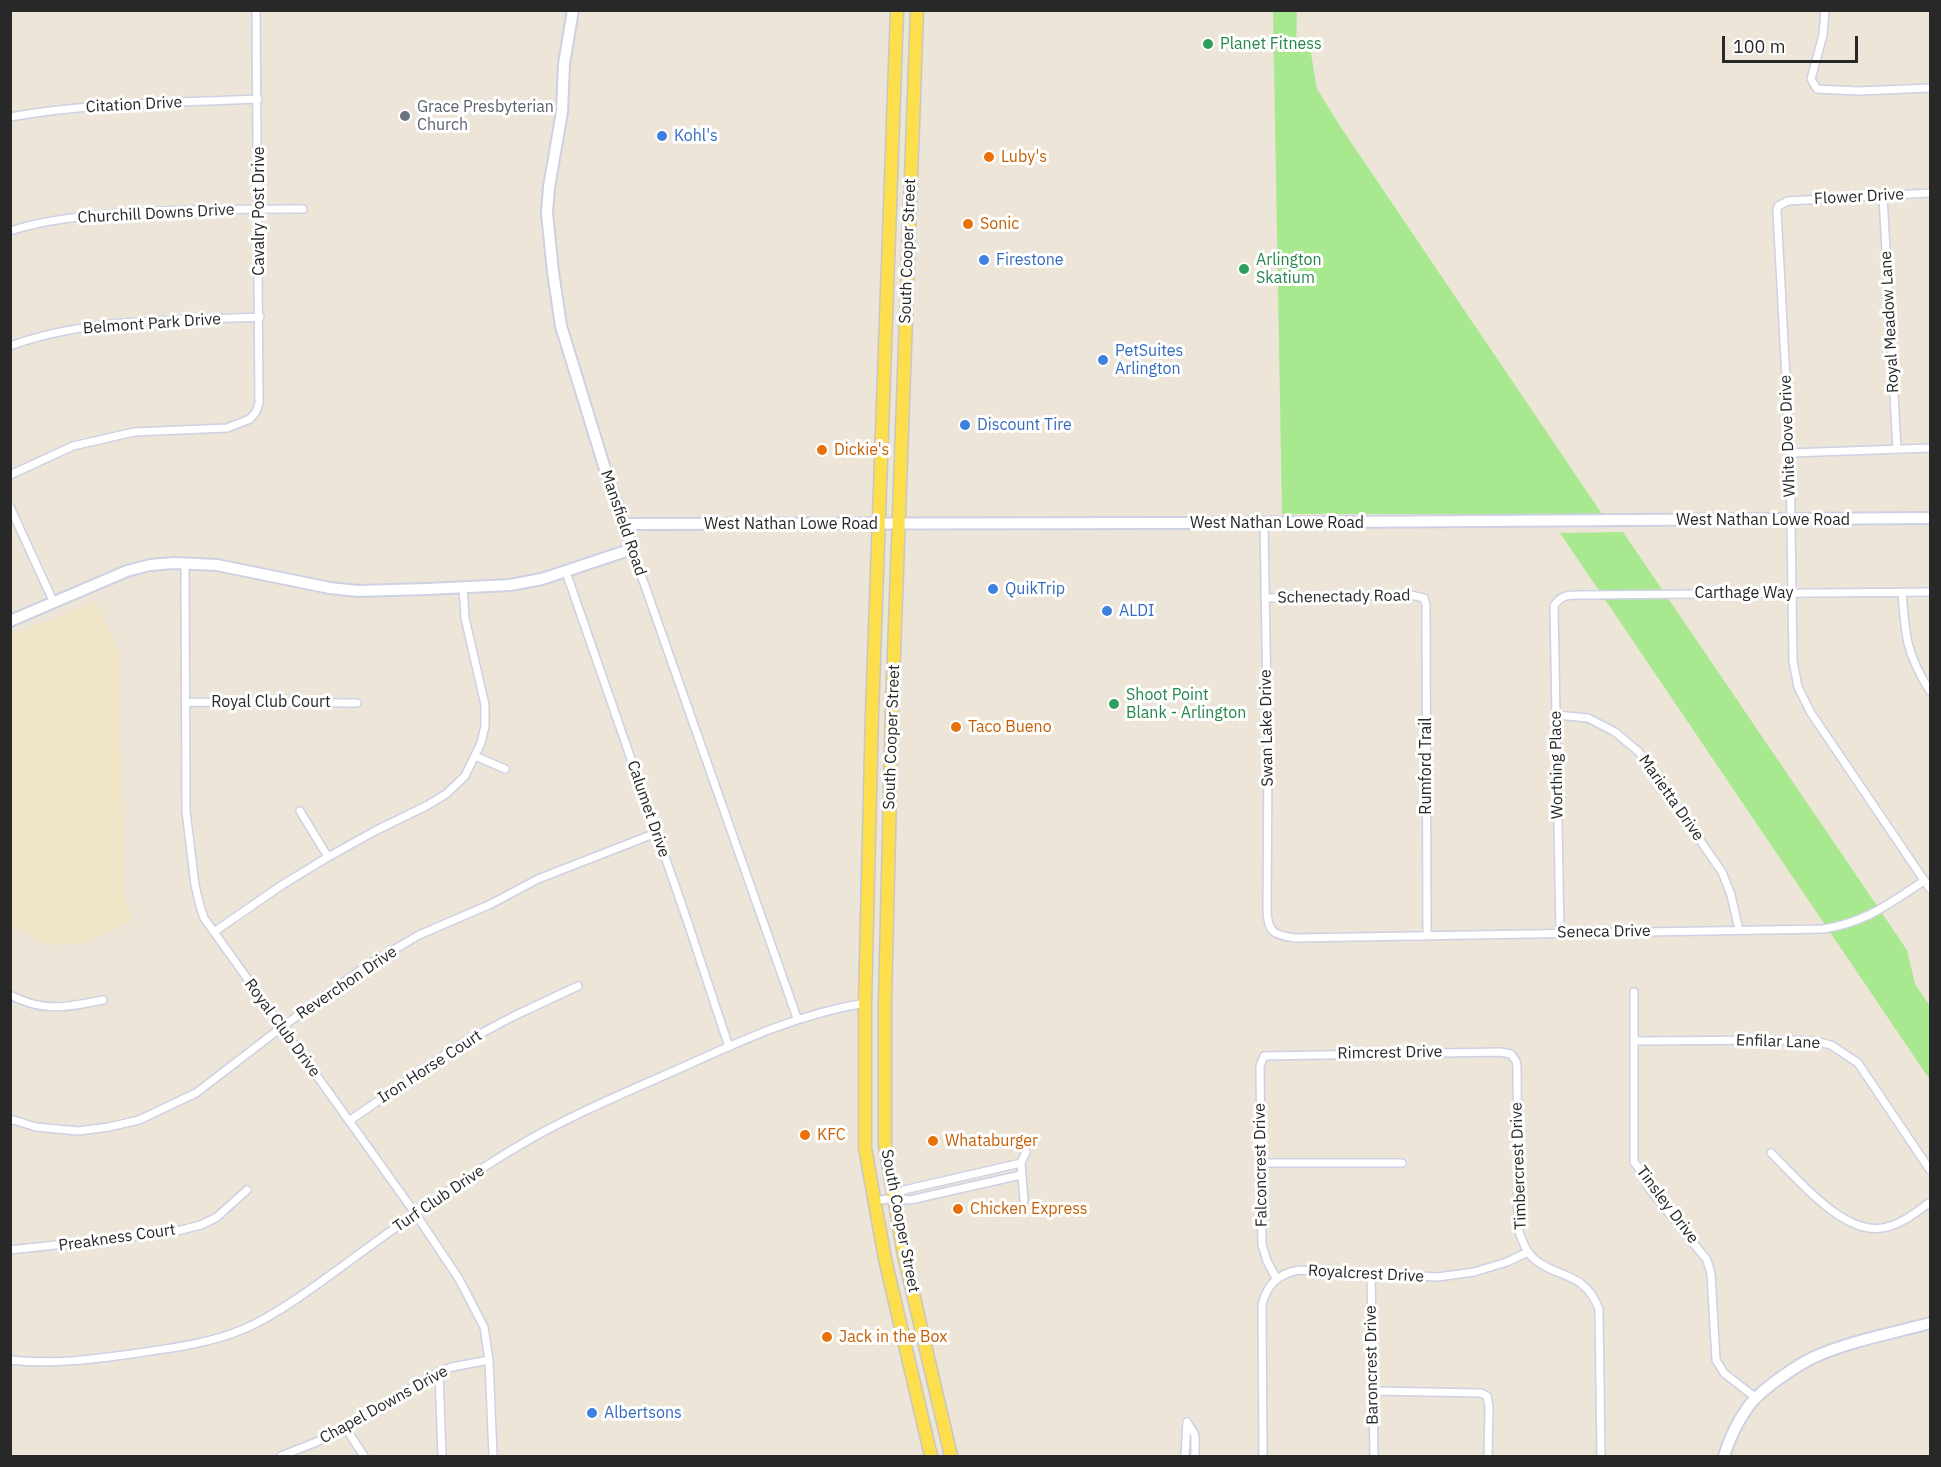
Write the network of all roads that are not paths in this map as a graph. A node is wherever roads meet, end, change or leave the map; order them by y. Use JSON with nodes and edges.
{"nodes":[{"id":1,"x":256,"y":10,"type":"edge"},
{"id":2,"x":573,"y":10,"type":"edge"},
{"id":3,"x":897,"y":10,"type":"edge"},
{"id":4,"x":917,"y":10,"type":"edge"},
{"id":5,"x":1825,"y":10,"type":"edge"},
{"id":6,"x":1930,"y":88,"type":"edge"},
{"id":7,"x":258,"y":99,"type":"junction"},
{"id":8,"x":10,"y":117,"type":"edge"},
{"id":9,"x":1930,"y":193,"type":"edge"},
{"id":10,"x":1883,"y":196,"type":"junction"},
{"id":11,"x":1788,"y":201,"type":"joint"},
{"id":12,"x":259,"y":209,"type":"junction"},
{"id":13,"x":303,"y":209,"type":"dead end"},
{"id":14,"x":10,"y":231,"type":"edge"},
{"id":15,"x":260,"y":317,"type":"junction"},
{"id":16,"x":10,"y":346,"type":"edge"},
{"id":17,"x":1930,"y":448,"type":"edge"},
{"id":18,"x":1897,"y":449,"type":"junction"},
{"id":19,"x":1790,"y":453,"type":"junction"},
{"id":20,"x":10,"y":475,"type":"edge"},
{"id":21,"x":10,"y":507,"type":"edge"},
{"id":22,"x":1930,"y":518,"type":"edge"},
{"id":23,"x":1790,"y":520,"type":"junction"},
{"id":24,"x":880,"y":523,"type":"junction"},
{"id":25,"x":899,"y":523,"type":"junction"},
{"id":26,"x":1264,"y":523,"type":"junction"},
{"id":27,"x":624,"y":524,"type":"junction"},
{"id":28,"x":632,"y":549,"type":"junction"},
{"id":29,"x":186,"y":563,"type":"junction"},
{"id":30,"x":566,"y":572,"type":"junction"},
{"id":31,"x":463,"y":587,"type":"junction"},
{"id":32,"x":1902,"y":592,"type":"junction"},
{"id":33,"x":1930,"y":592,"type":"edge"},
{"id":34,"x":1792,"y":593,"type":"junction"},
{"id":35,"x":1265,"y":598,"type":"junction"},
{"id":36,"x":1424,"y":598,"type":"joint"},
{"id":37,"x":1558,"y":599,"type":"joint"},
{"id":38,"x":54,"y":603,"type":"junction"},
{"id":39,"x":10,"y":621,"type":"edge"},
{"id":40,"x":1930,"y":691,"type":"edge"},
{"id":41,"x":186,"y":702,"type":"junction"},
{"id":42,"x":357,"y":703,"type":"dead end"},
{"id":43,"x":1556,"y":715,"type":"junction"},
{"id":44,"x":475,"y":756,"type":"junction"},
{"id":45,"x":505,"y":769,"type":"dead end"},
{"id":46,"x":870,"y":782,"type":"junction"},
{"id":47,"x":890,"y":783,"type":"junction"},
{"id":48,"x":300,"y":810,"type":"dead end"},
{"id":49,"x":656,"y":832,"type":"junction"},
{"id":50,"x":328,"y":856,"type":"junction"},
{"id":51,"x":1924,"y":881,"type":"junction"},
{"id":52,"x":1930,"y":889,"type":"edge"},
{"id":53,"x":1739,"y":930,"type":"junction"},
{"id":54,"x":1272,"y":932,"type":"joint"},
{"id":55,"x":1560,"y":932,"type":"junction"},
{"id":56,"x":214,"y":933,"type":"junction"},
{"id":57,"x":1427,"y":936,"type":"junction"},
{"id":58,"x":578,"y":986,"type":"dead end"},
{"id":59,"x":1634,"y":992,"type":"dead end"},
{"id":60,"x":10,"y":995,"type":"edge"},
{"id":61,"x":104,"y":1000,"type":"dead end"},
{"id":62,"x":865,"y":1002,"type":"junction"},
{"id":63,"x":797,"y":1018,"type":"junction"},
{"id":64,"x":282,"y":1027,"type":"junction"},
{"id":65,"x":1634,"y":1041,"type":"junction"},
{"id":66,"x":729,"y":1047,"type":"junction"},
{"id":67,"x":1269,"y":1054,"type":"joint"},
{"id":68,"x":1511,"y":1054,"type":"joint"},
{"id":69,"x":10,"y":1119,"type":"edge"},
{"id":70,"x":349,"y":1120,"type":"junction"},
{"id":71,"x":1026,"y":1152,"type":"dead end"},
{"id":72,"x":1771,"y":1153,"type":"dead end"},
{"id":73,"x":1021,"y":1163,"type":"junction"},
{"id":74,"x":1262,"y":1163,"type":"junction"},
{"id":75,"x":1402,"y":1163,"type":"dead end"},
{"id":76,"x":1930,"y":1170,"type":"edge"},
{"id":77,"x":1021,"y":1175,"type":"junction"},
{"id":78,"x":247,"y":1190,"type":"dead end"},
{"id":79,"x":894,"y":1198,"type":"junction"},
{"id":80,"x":1024,"y":1200,"type":"dead end"},
{"id":81,"x":875,"y":1201,"type":"junction"},
{"id":82,"x":1930,"y":1202,"type":"edge"},
{"id":83,"x":415,"y":1213,"type":"junction"},
{"id":84,"x":10,"y":1250,"type":"edge"},
{"id":85,"x":1528,"y":1252,"type":"junction"},
{"id":86,"x":1371,"y":1273,"type":"junction"},
{"id":87,"x":1276,"y":1278,"type":"junction"},
{"id":88,"x":1930,"y":1323,"type":"edge"},
{"id":89,"x":489,"y":1359,"type":"junction"},
{"id":90,"x":10,"y":1360,"type":"edge"},
{"id":91,"x":440,"y":1372,"type":"junction"},
{"id":92,"x":1373,"y":1391,"type":"junction"},
{"id":93,"x":1756,"y":1398,"type":"junction"},
{"id":94,"x":345,"y":1427,"type":"junction"},
{"id":95,"x":281,"y":1456,"type":"edge"},
{"id":96,"x":364,"y":1456,"type":"edge"},
{"id":97,"x":442,"y":1456,"type":"edge"},
{"id":98,"x":493,"y":1456,"type":"edge"},
{"id":99,"x":931,"y":1456,"type":"edge"},
{"id":100,"x":951,"y":1456,"type":"edge"},
{"id":101,"x":1185,"y":1456,"type":"edge"},
{"id":102,"x":1196,"y":1456,"type":"edge"},
{"id":103,"x":1263,"y":1456,"type":"edge"},
{"id":104,"x":1374,"y":1456,"type":"edge"},
{"id":105,"x":1488,"y":1456,"type":"edge"},
{"id":106,"x":1601,"y":1456,"type":"edge"},
{"id":107,"x":1724,"y":1456,"type":"edge"}],
"edges":[{"from":1,"to":7,"type":"street","name":"Cavalry Post Drive"},
{"from":2,"to":27,"type":"street","name":"Mansfield Road"},
{"from":3,"to":24,"type":"main road","name":"South Cooper Street"},
{"from":4,"to":25,"type":"main road","name":"South Cooper Street"},
{"from":5,"to":6,"type":"street"},
{"from":7,"to":8,"type":"street","name":"Citation Drive"},
{"from":7,"to":12,"type":"street","name":"Cavalry Post Drive"},
{"from":9,"to":10,"type":"street","name":"Flower Drive"},
{"from":10,"to":11,"type":"street","name":"Flower Drive"},
{"from":10,"to":18,"type":"street","name":"Royal Meadow Lane"},
{"from":11,"to":19,"type":"street","name":"White Dove Drive"},
{"from":12,"to":13,"type":"street","name":"Churchill Downs Drive"},
{"from":12,"to":14,"type":"street","name":"Churchill Downs Drive"},
{"from":12,"to":15,"type":"street","name":"Cavalry Post Drive"},
{"from":15,"to":16,"type":"street","name":"Belmont Park Drive"},
{"from":15,"to":20,"type":"street","name":"Cavalry Post Drive"},
{"from":17,"to":18,"type":"street"},
{"from":18,"to":19,"type":"street"},
{"from":19,"to":23,"type":"street","name":"White Dove Drive"},
{"from":21,"to":38,"type":"street"},
{"from":22,"to":23,"type":"street","name":"West Nathan Lowe Road"},
{"from":23,"to":26,"type":"street","name":"West Nathan Lowe Road"},
{"from":23,"to":34,"type":"street","name":"White Dove Drive"},
{"from":24,"to":25,"type":"street","name":"West Nathan Lowe Road"},
{"from":24,"to":27,"type":"street","name":"West Nathan Lowe Road"},
{"from":24,"to":46,"type":"main road","name":"South Cooper Street"},
{"from":25,"to":26,"type":"street","name":"West Nathan Lowe Road"},
{"from":25,"to":47,"type":"main road","name":"South Cooper Street"},
{"from":26,"to":35,"type":"street","name":"Swan Lake Drive"},
{"from":27,"to":28,"type":"street","name":"Mansfield Road"},
{"from":28,"to":30,"type":"street"},
{"from":28,"to":63,"type":"street","name":"Mansfield Road"},
{"from":29,"to":31,"type":"street"},
{"from":29,"to":38,"type":"street"},
{"from":29,"to":41,"type":"street","name":"Royal Club Drive"},
{"from":30,"to":31,"type":"street"},
{"from":30,"to":49,"type":"street","name":"Calumet Drive"},
{"from":31,"to":44,"type":"street"},
{"from":32,"to":33,"type":"street","name":"Carthage Way"},
{"from":32,"to":34,"type":"street","name":"Carthage Way"},
{"from":32,"to":40,"type":"street"},
{"from":34,"to":37,"type":"street","name":"Carthage Way"},
{"from":34,"to":51,"type":"street","name":"White Dove Drive"},
{"from":35,"to":36,"type":"street","name":"Schenectady Road"},
{"from":35,"to":54,"type":"street","name":"Swan Lake Drive"},
{"from":36,"to":57,"type":"street","name":"Rumford Trail"},
{"from":37,"to":43,"type":"street","name":"Worthing Place"},
{"from":38,"to":39,"type":"street"},
{"from":41,"to":42,"type":"street","name":"Royal Club Court"},
{"from":41,"to":56,"type":"street","name":"Royal Club Drive"},
{"from":43,"to":53,"type":"street","name":"Marietta Drive"},
{"from":43,"to":55,"type":"street","name":"Worthing Place"},
{"from":44,"to":45,"type":"street"},
{"from":44,"to":50,"type":"street"},
{"from":46,"to":47,"type":"main road"},
{"from":46,"to":62,"type":"main road","name":"South Cooper Street"},
{"from":47,"to":79,"type":"main road","name":"South Cooper Street"},
{"from":48,"to":50,"type":"street"},
{"from":49,"to":64,"type":"street","name":"Reverchon Drive"},
{"from":49,"to":66,"type":"street","name":"Calumet Drive"},
{"from":50,"to":56,"type":"street"},
{"from":51,"to":52,"type":"street","name":"White Dove Drive"},
{"from":51,"to":53,"type":"street","name":"Seneca Drive"},
{"from":53,"to":55,"type":"street","name":"Seneca Drive"},
{"from":54,"to":57,"type":"street","name":"Seneca Drive"},
{"from":55,"to":57,"type":"street","name":"Seneca Drive"},
{"from":56,"to":64,"type":"street","name":"Royal Club Drive"},
{"from":58,"to":70,"type":"street","name":"Iron Horse Court"},
{"from":59,"to":65,"type":"street","name":"Tinsley Drive"},
{"from":60,"to":61,"type":"street"},
{"from":62,"to":63,"type":"street","name":"Turf Club Drive"},
{"from":62,"to":81,"type":"main road","name":"South Cooper Street"},
{"from":63,"to":66,"type":"street","name":"Turf Club Drive"},
{"from":64,"to":69,"type":"street","name":"Reverchon Drive"},
{"from":64,"to":70,"type":"street","name":"Royal Club Drive"},
{"from":65,"to":76,"type":"street","name":"Enfilar Lane"},
{"from":65,"to":93,"type":"street","name":"Tinsley Drive"},
{"from":66,"to":83,"type":"street","name":"Turf Club Drive"},
{"from":67,"to":68,"type":"street","name":"Rimcrest Drive"},
{"from":67,"to":74,"type":"street","name":"Falconcrest Drive"},
{"from":68,"to":85,"type":"street","name":"Timbercrest Drive"},
{"from":70,"to":83,"type":"street","name":"Royal Club Drive"},
{"from":71,"to":73,"type":"street"},
{"from":72,"to":82,"type":"street"},
{"from":73,"to":77,"type":"street"},
{"from":73,"to":79,"type":"street"},
{"from":74,"to":75,"type":"street"},
{"from":74,"to":87,"type":"street","name":"Falconcrest Drive"},
{"from":77,"to":79,"type":"street"},
{"from":77,"to":80,"type":"street"},
{"from":78,"to":84,"type":"street","name":"Preakness Court"},
{"from":79,"to":81,"type":"street"},
{"from":79,"to":100,"type":"main road","name":"South Cooper Street"},
{"from":81,"to":99,"type":"main road","name":"South Cooper Street"},
{"from":83,"to":89,"type":"street","name":"Royal Club Drive"},
{"from":83,"to":90,"type":"street","name":"Turf Club Drive"},
{"from":85,"to":86,"type":"street","name":"Royalcrest Drive"},
{"from":85,"to":106,"type":"street","name":"Timbercrest Drive"},
{"from":86,"to":87,"type":"street","name":"Royalcrest Drive"},
{"from":86,"to":92,"type":"street","name":"Baroncrest Drive"},
{"from":87,"to":103,"type":"street"},
{"from":88,"to":93,"type":"street"},
{"from":89,"to":91,"type":"street","name":"Chapel Downs Drive"},
{"from":89,"to":98,"type":"street","name":"Royal Club Drive"},
{"from":91,"to":94,"type":"street","name":"Chapel Downs Drive"},
{"from":91,"to":97,"type":"street"},
{"from":92,"to":104,"type":"street","name":"Baroncrest Drive"},
{"from":92,"to":105,"type":"street"},
{"from":93,"to":107,"type":"street"},
{"from":94,"to":95,"type":"street","name":"Chapel Downs Drive"},
{"from":94,"to":96,"type":"street"},
{"from":101,"to":102,"type":"street"}]}
